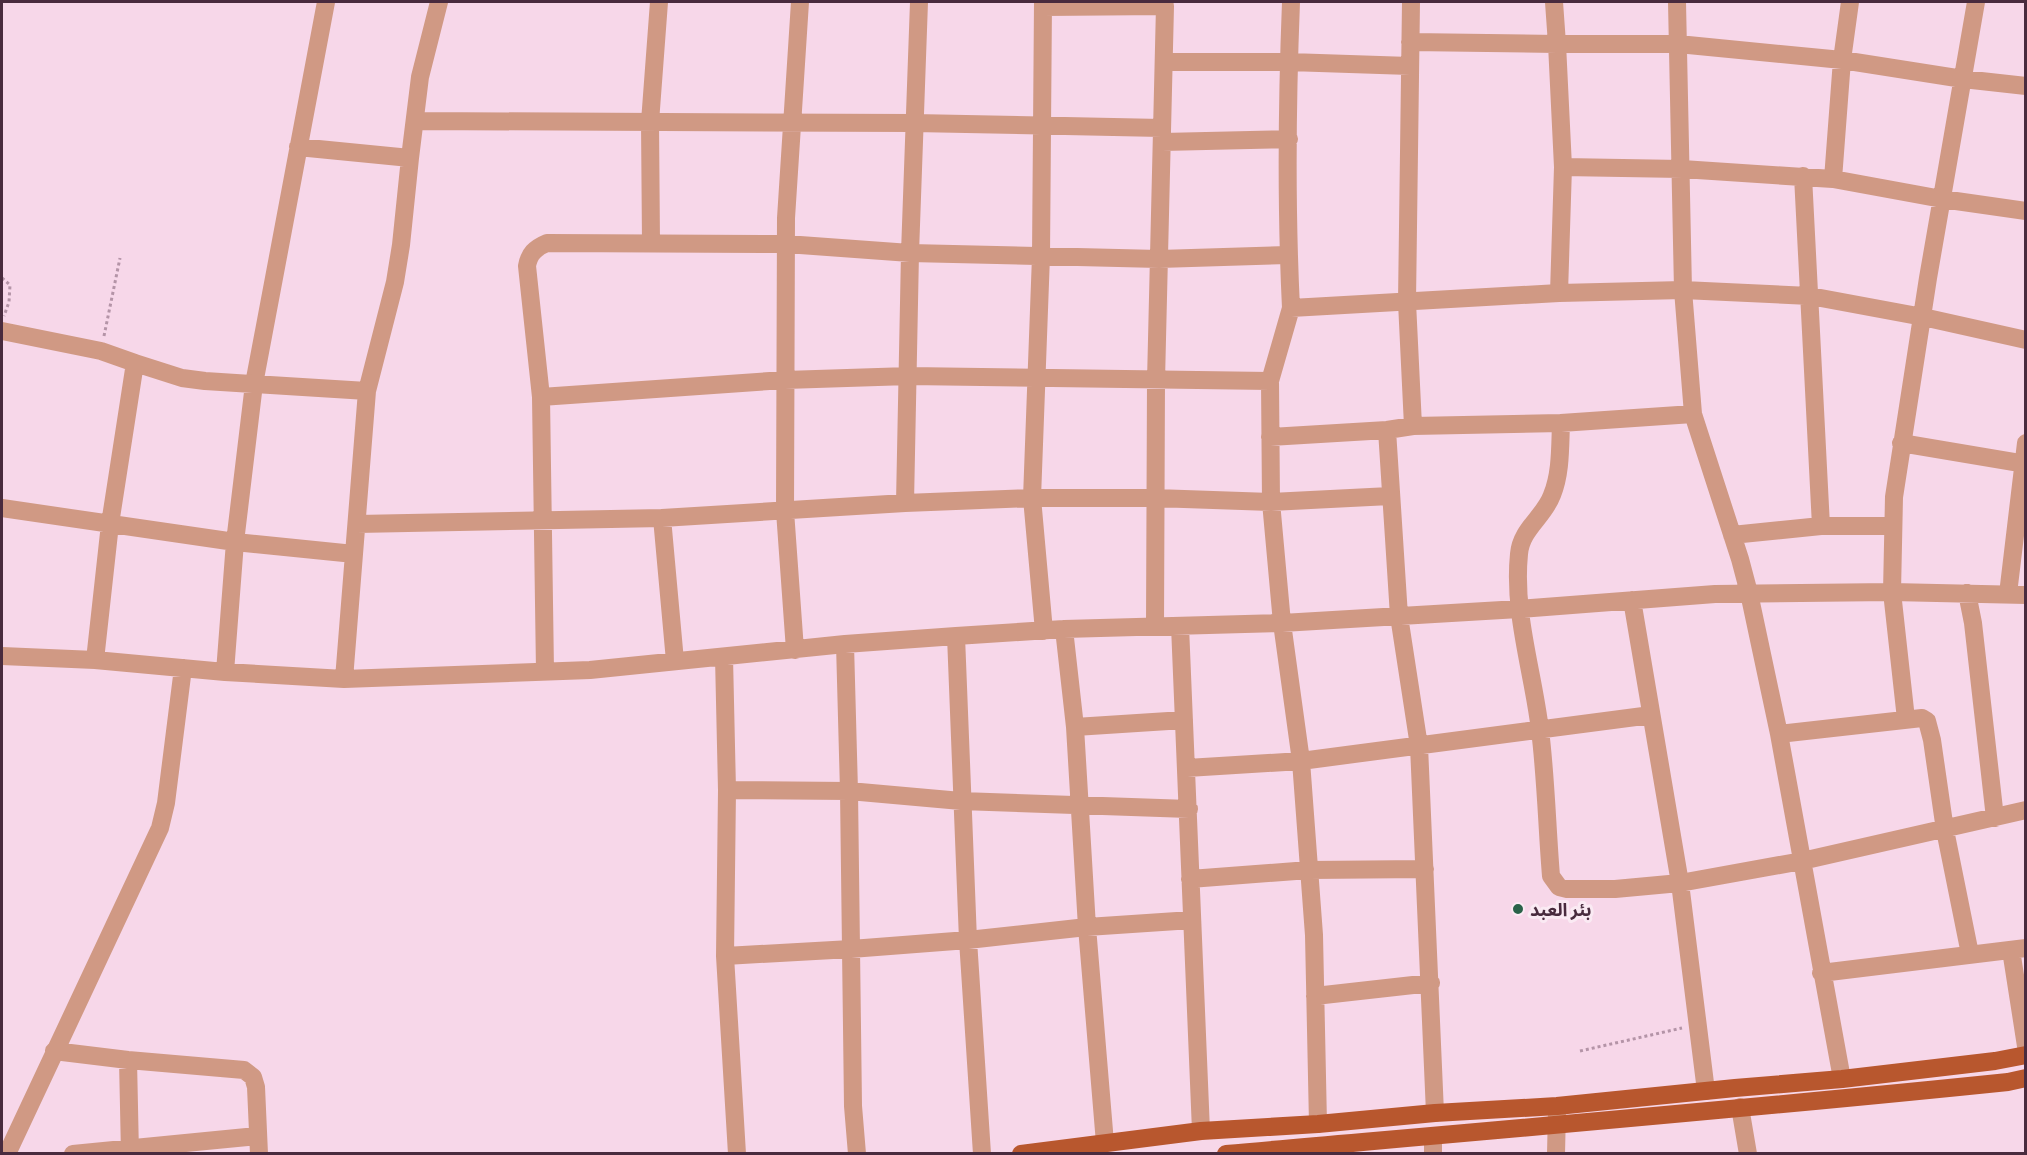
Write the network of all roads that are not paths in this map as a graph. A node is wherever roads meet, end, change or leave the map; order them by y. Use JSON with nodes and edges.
{"nodes":[{"id":1,"x":326,"y":2,"type":"edge"},
{"id":2,"x":439,"y":2,"type":"edge"},
{"id":3,"x":659,"y":2,"type":"edge"},
{"id":4,"x":800,"y":2,"type":"edge"},
{"id":5,"x":919,"y":2,"type":"edge"},
{"id":6,"x":1291,"y":2,"type":"edge"},
{"id":7,"x":1411,"y":2,"type":"edge"},
{"id":8,"x":1554,"y":2,"type":"edge"},
{"id":9,"x":1677,"y":2,"type":"edge"},
{"id":10,"x":1850,"y":2,"type":"edge"},
{"id":11,"x":1976,"y":2,"type":"edge"},
{"id":12,"x":1043,"y":4,"type":"edge"},
{"id":13,"x":1165,"y":4,"type":"edge"},
{"id":14,"x":1410,"y":42,"type":"junction"},
{"id":15,"x":1557,"y":44,"type":"junction"},
{"id":16,"x":1678,"y":44,"type":"junction"},
{"id":17,"x":1842,"y":60,"type":"junction"},
{"id":18,"x":1164,"y":62,"type":"junction"},
{"id":19,"x":1289,"y":62,"type":"junction"},
{"id":20,"x":1410,"y":66,"type":"junction"},
{"id":21,"x":1963,"y":79,"type":"junction"},
{"id":22,"x":2025,"y":86,"type":"edge"},
{"id":23,"x":415,"y":121,"type":"junction"},
{"id":24,"x":650,"y":122,"type":"junction"},
{"id":25,"x":792,"y":123,"type":"junction"},
{"id":26,"x":914,"y":123,"type":"junction"},
{"id":27,"x":1041,"y":124,"type":"junction"},
{"id":28,"x":1162,"y":135,"type":"junction"},
{"id":29,"x":1289,"y":139,"type":"junction"},
{"id":30,"x":298,"y":147,"type":"junction"},
{"id":31,"x":410,"y":158,"type":"junction"},
{"id":32,"x":1563,"y":167,"type":"junction"},
{"id":33,"x":1682,"y":169,"type":"junction"},
{"id":34,"x":1803,"y":176,"type":"junction"},
{"id":35,"x":1833,"y":178,"type":"junction"},
{"id":36,"x":1942,"y":199,"type":"junction"},
{"id":37,"x":2025,"y":211,"type":"edge"},
{"id":38,"x":651,"y":243,"type":"junction"},
{"id":39,"x":786,"y":244,"type":"junction"},
{"id":40,"x":910,"y":253,"type":"junction"},
{"id":41,"x":1288,"y":255,"type":"junction"},
{"id":42,"x":1041,"y":256,"type":"junction"},
{"id":43,"x":1159,"y":259,"type":"junction"},
{"id":44,"x":1683,"y":291,"type":"junction"},
{"id":45,"x":1560,"y":293,"type":"junction"},
{"id":46,"x":1810,"y":296,"type":"junction"},
{"id":47,"x":1407,"y":302,"type":"junction"},
{"id":48,"x":1291,"y":308,"type":"junction"},
{"id":49,"x":1923,"y":317,"type":"junction"},
{"id":50,"x":2,"y":331,"type":"edge"},
{"id":51,"x":2025,"y":340,"type":"edge"},
{"id":52,"x":135,"y":363,"type":"junction"},
{"id":53,"x":909,"y":376,"type":"junction"},
{"id":54,"x":1037,"y":378,"type":"junction"},
{"id":55,"x":785,"y":380,"type":"junction"},
{"id":56,"x":1156,"y":381,"type":"junction"},
{"id":57,"x":1270,"y":381,"type":"junction"},
{"id":58,"x":254,"y":384,"type":"junction"},
{"id":59,"x":367,"y":391,"type":"junction"},
{"id":60,"x":541,"y":397,"type":"junction"},
{"id":61,"x":1694,"y":414,"type":"junction"},
{"id":62,"x":1561,"y":423,"type":"junction"},
{"id":63,"x":1413,"y":426,"type":"junction"},
{"id":64,"x":1387,"y":430,"type":"junction"},
{"id":65,"x":1270,"y":436,"type":"junction"},
{"id":66,"x":1901,"y":443,"type":"junction"},
{"id":67,"x":2025,"y":443,"type":"edge"},
{"id":68,"x":2024,"y":464,"type":"edge"},
{"id":69,"x":1390,"y":496,"type":"junction"},
{"id":70,"x":1032,"y":498,"type":"junction"},
{"id":71,"x":1155,"y":498,"type":"junction"},
{"id":72,"x":1271,"y":502,"type":"junction"},
{"id":73,"x":905,"y":503,"type":"junction"},
{"id":74,"x":2,"y":507,"type":"edge"},
{"id":75,"x":785,"y":511,"type":"junction"},
{"id":76,"x":662,"y":518,"type":"junction"},
{"id":77,"x":543,"y":520,"type":"junction"},
{"id":78,"x":110,"y":524,"type":"junction"},
{"id":79,"x":357,"y":525,"type":"junction"},
{"id":80,"x":1821,"y":526,"type":"junction"},
{"id":81,"x":1893,"y":526,"type":"junction"},
{"id":82,"x":1732,"y":535,"type":"junction"},
{"id":83,"x":235,"y":542,"type":"junction"},
{"id":84,"x":354,"y":554,"type":"junction"},
{"id":85,"x":1892,"y":592,"type":"junction"},
{"id":86,"x":1749,"y":593,"type":"junction"},
{"id":87,"x":1967,"y":593,"type":"junction"},
{"id":88,"x":2017,"y":595,"type":"edge"},
{"id":89,"x":1632,"y":600,"type":"junction"},
{"id":90,"x":1519,"y":609,"type":"junction"},
{"id":91,"x":1399,"y":616,"type":"junction"},
{"id":92,"x":1282,"y":623,"type":"junction"},
{"id":93,"x":1155,"y":626,"type":"junction"},
{"id":94,"x":1180,"y":626,"type":"junction"},
{"id":95,"x":1064,"y":629,"type":"junction"},
{"id":96,"x":1044,"y":631,"type":"junction"},
{"id":97,"x":956,"y":636,"type":"junction"},
{"id":98,"x":845,"y":644,"type":"junction"},
{"id":99,"x":795,"y":650,"type":"junction"},
{"id":100,"x":2,"y":656,"type":"edge"},
{"id":101,"x":724,"y":657,"type":"junction"},
{"id":102,"x":95,"y":660,"type":"junction"},
{"id":103,"x":675,"y":661,"type":"junction"},
{"id":104,"x":183,"y":668,"type":"junction"},
{"id":105,"x":546,"y":671,"type":"junction"},
{"id":106,"x":225,"y":672,"type":"junction"},
{"id":107,"x":344,"y":679,"type":"junction"},
{"id":108,"x":1650,"y":715,"type":"junction"},
{"id":109,"x":1906,"y":719,"type":"junction"},
{"id":110,"x":1184,"y":720,"type":"junction"},
{"id":111,"x":1075,"y":727,"type":"junction"},
{"id":112,"x":1540,"y":730,"type":"junction"},
{"id":113,"x":1779,"y":734,"type":"junction"},
{"id":114,"x":1419,"y":746,"type":"junction"},
{"id":115,"x":1301,"y":761,"type":"junction"},
{"id":116,"x":1187,"y":768,"type":"junction"},
{"id":117,"x":727,"y":790,"type":"junction"},
{"id":118,"x":849,"y":791,"type":"junction"},
{"id":119,"x":962,"y":801,"type":"junction"},
{"id":120,"x":1080,"y":806,"type":"junction"},
{"id":121,"x":1189,"y":809,"type":"junction"},
{"id":122,"x":2025,"y":810,"type":"edge"},
{"id":123,"x":1995,"y":818,"type":"junction"},
{"id":124,"x":1945,"y":830,"type":"junction"},
{"id":125,"x":1802,"y":861,"type":"junction"},
{"id":126,"x":1425,"y":869,"type":"junction"},
{"id":127,"x":1309,"y":870,"type":"junction"},
{"id":128,"x":1190,"y":879,"type":"junction"},
{"id":129,"x":1680,"y":883,"type":"junction"},
{"id":130,"x":1192,"y":920,"type":"junction"},
{"id":131,"x":1087,"y":927,"type":"junction"},
{"id":132,"x":968,"y":940,"type":"junction"},
{"id":133,"x":851,"y":949,"type":"junction"},
{"id":134,"x":2018,"y":949,"type":"edge"},
{"id":135,"x":1970,"y":954,"type":"junction"},
{"id":136,"x":725,"y":956,"type":"junction"},
{"id":137,"x":1821,"y":973,"type":"junction"},
{"id":138,"x":1431,"y":983,"type":"junction"},
{"id":139,"x":1315,"y":996,"type":"junction"},
{"id":140,"x":2025,"y":1046,"type":"edge"},
{"id":141,"x":54,"y":1051,"type":"junction"},
{"id":142,"x":2025,"y":1055,"type":"edge"},
{"id":143,"x":128,"y":1060,"type":"junction"},
{"id":144,"x":1876,"y":1075,"type":"junction"},
{"id":145,"x":2025,"y":1078,"type":"edge"},
{"id":146,"x":1842,"y":1079,"type":"junction"},
{"id":147,"x":1706,"y":1091,"type":"junction"},
{"id":148,"x":1880,"y":1095,"type":"junction"},
{"id":149,"x":1740,"y":1107,"type":"junction"},
{"id":150,"x":1435,"y":1113,"type":"junction"},
{"id":151,"x":1557,"y":1115,"type":"junction"},
{"id":152,"x":1318,"y":1124,"type":"junction"},
{"id":153,"x":1201,"y":1131,"type":"junction"},
{"id":154,"x":1105,"y":1143,"type":"junction"},
{"id":155,"x":258,"y":1145,"type":"edge"},
{"id":156,"x":1433,"y":1145,"type":"edge"},
{"id":157,"x":1327,"y":1149,"type":"edge"},
{"id":158,"x":130,"y":1151,"type":"edge"},
{"id":159,"x":7,"y":1154,"type":"edge"},
{"id":160,"x":73,"y":1154,"type":"edge"},
{"id":161,"x":737,"y":1154,"type":"edge"},
{"id":162,"x":857,"y":1154,"type":"edge"},
{"id":163,"x":982,"y":1154,"type":"edge"},
{"id":164,"x":1021,"y":1154,"type":"edge"},
{"id":165,"x":1226,"y":1154,"type":"edge"},
{"id":166,"x":1556,"y":1154,"type":"edge"},
{"id":167,"x":1748,"y":1154,"type":"edge"}],
"edges":[{"from":1,"to":30,"type":"street"},
{"from":2,"to":23,"type":"street"},
{"from":3,"to":24,"type":"street"},
{"from":4,"to":25,"type":"street"},
{"from":5,"to":26,"type":"street"},
{"from":6,"to":19,"type":"street"},
{"from":7,"to":14,"type":"street"},
{"from":8,"to":15,"type":"street"},
{"from":9,"to":16,"type":"street"},
{"from":10,"to":17,"type":"street"},
{"from":11,"to":21,"type":"street"},
{"from":12,"to":13,"type":"street"},
{"from":12,"to":27,"type":"street"},
{"from":13,"to":18,"type":"street"},
{"from":14,"to":15,"type":"street"},
{"from":14,"to":20,"type":"street"},
{"from":15,"to":16,"type":"street"},
{"from":15,"to":32,"type":"street"},
{"from":16,"to":17,"type":"street"},
{"from":16,"to":33,"type":"street"},
{"from":17,"to":21,"type":"street"},
{"from":17,"to":35,"type":"street"},
{"from":18,"to":19,"type":"street"},
{"from":18,"to":28,"type":"street"},
{"from":19,"to":20,"type":"street"},
{"from":19,"to":29,"type":"street"},
{"from":20,"to":47,"type":"street"},
{"from":21,"to":22,"type":"street"},
{"from":21,"to":36,"type":"street"},
{"from":23,"to":24,"type":"street"},
{"from":23,"to":31,"type":"street"},
{"from":24,"to":25,"type":"street"},
{"from":24,"to":38,"type":"street"},
{"from":25,"to":26,"type":"street"},
{"from":25,"to":39,"type":"street"},
{"from":26,"to":27,"type":"street"},
{"from":26,"to":40,"type":"street"},
{"from":27,"to":28,"type":"street"},
{"from":27,"to":42,"type":"street"},
{"from":28,"to":29,"type":"street"},
{"from":28,"to":43,"type":"street"},
{"from":29,"to":41,"type":"street"},
{"from":30,"to":31,"type":"street"},
{"from":30,"to":58,"type":"street"},
{"from":31,"to":59,"type":"street"},
{"from":32,"to":33,"type":"street"},
{"from":32,"to":45,"type":"street"},
{"from":33,"to":34,"type":"street"},
{"from":33,"to":44,"type":"street"},
{"from":34,"to":35,"type":"street"},
{"from":34,"to":46,"type":"street"},
{"from":35,"to":36,"type":"street"},
{"from":36,"to":37,"type":"street"},
{"from":36,"to":49,"type":"street"},
{"from":38,"to":39,"type":"street"},
{"from":38,"to":60,"type":"street"},
{"from":39,"to":40,"type":"street"},
{"from":39,"to":55,"type":"street"},
{"from":40,"to":42,"type":"street"},
{"from":40,"to":53,"type":"street"},
{"from":41,"to":43,"type":"street"},
{"from":41,"to":48,"type":"street"},
{"from":42,"to":43,"type":"street"},
{"from":42,"to":54,"type":"street"},
{"from":43,"to":56,"type":"street"},
{"from":44,"to":45,"type":"street"},
{"from":44,"to":46,"type":"street"},
{"from":44,"to":61,"type":"street"},
{"from":45,"to":47,"type":"street"},
{"from":46,"to":49,"type":"street"},
{"from":46,"to":80,"type":"street"},
{"from":47,"to":48,"type":"street"},
{"from":47,"to":63,"type":"street"},
{"from":48,"to":57,"type":"street"},
{"from":49,"to":51,"type":"street"},
{"from":49,"to":66,"type":"street"},
{"from":50,"to":52,"type":"street"},
{"from":52,"to":58,"type":"street"},
{"from":52,"to":78,"type":"street"},
{"from":53,"to":54,"type":"street"},
{"from":53,"to":55,"type":"street"},
{"from":53,"to":73,"type":"street"},
{"from":54,"to":56,"type":"street"},
{"from":54,"to":70,"type":"street"},
{"from":55,"to":60,"type":"street"},
{"from":55,"to":75,"type":"street"},
{"from":56,"to":57,"type":"street"},
{"from":56,"to":71,"type":"street"},
{"from":57,"to":65,"type":"street"},
{"from":58,"to":59,"type":"street"},
{"from":58,"to":83,"type":"street"},
{"from":59,"to":79,"type":"street"},
{"from":60,"to":77,"type":"street"},
{"from":61,"to":62,"type":"street"},
{"from":61,"to":82,"type":"street"},
{"from":62,"to":63,"type":"street"},
{"from":62,"to":90,"type":"street"},
{"from":63,"to":64,"type":"street"},
{"from":64,"to":65,"type":"street"},
{"from":64,"to":69,"type":"street"},
{"from":65,"to":72,"type":"street"},
{"from":66,"to":68,"type":"street"},
{"from":66,"to":81,"type":"street"},
{"from":67,"to":68,"type":"street"},
{"from":68,"to":88,"type":"street"},
{"from":69,"to":72,"type":"street"},
{"from":69,"to":91,"type":"street"},
{"from":70,"to":71,"type":"street"},
{"from":70,"to":73,"type":"street"},
{"from":70,"to":96,"type":"street"},
{"from":71,"to":72,"type":"street"},
{"from":71,"to":93,"type":"street"},
{"from":72,"to":92,"type":"street"},
{"from":73,"to":75,"type":"street"},
{"from":74,"to":78,"type":"street"},
{"from":75,"to":76,"type":"street"},
{"from":75,"to":99,"type":"street"},
{"from":76,"to":77,"type":"street"},
{"from":76,"to":103,"type":"street"},
{"from":77,"to":79,"type":"street"},
{"from":77,"to":105,"type":"street"},
{"from":78,"to":83,"type":"street"},
{"from":78,"to":102,"type":"street"},
{"from":79,"to":84,"type":"street"},
{"from":80,"to":81,"type":"street"},
{"from":80,"to":82,"type":"street"},
{"from":81,"to":85,"type":"street"},
{"from":82,"to":86,"type":"street"},
{"from":83,"to":84,"type":"street"},
{"from":83,"to":106,"type":"street"},
{"from":84,"to":107,"type":"street"},
{"from":85,"to":86,"type":"street"},
{"from":85,"to":87,"type":"street"},
{"from":85,"to":109,"type":"street"},
{"from":86,"to":89,"type":"street"},
{"from":86,"to":113,"type":"street"},
{"from":87,"to":88,"type":"street"},
{"from":87,"to":123,"type":"street"},
{"from":89,"to":90,"type":"street"},
{"from":89,"to":108,"type":"street"},
{"from":90,"to":91,"type":"street"},
{"from":90,"to":112,"type":"street"},
{"from":91,"to":92,"type":"street"},
{"from":91,"to":114,"type":"street"},
{"from":92,"to":94,"type":"street"},
{"from":92,"to":115,"type":"street"},
{"from":93,"to":94,"type":"street"},
{"from":93,"to":95,"type":"street"},
{"from":94,"to":110,"type":"street"},
{"from":95,"to":96,"type":"street"},
{"from":95,"to":111,"type":"street"},
{"from":96,"to":97,"type":"street"},
{"from":97,"to":98,"type":"street"},
{"from":97,"to":119,"type":"street"},
{"from":98,"to":99,"type":"street"},
{"from":98,"to":118,"type":"street"},
{"from":99,"to":101,"type":"street"},
{"from":100,"to":102,"type":"street"},
{"from":101,"to":103,"type":"street"},
{"from":101,"to":117,"type":"street"},
{"from":102,"to":104,"type":"street"},
{"from":103,"to":105,"type":"street"},
{"from":104,"to":106,"type":"street"},
{"from":104,"to":141,"type":"street"},
{"from":105,"to":107,"type":"street"},
{"from":106,"to":107,"type":"street"},
{"from":108,"to":112,"type":"street"},
{"from":108,"to":129,"type":"street"},
{"from":109,"to":113,"type":"street"},
{"from":109,"to":124,"type":"street"},
{"from":110,"to":111,"type":"street"},
{"from":110,"to":116,"type":"street"},
{"from":111,"to":120,"type":"street"},
{"from":112,"to":114,"type":"street"},
{"from":112,"to":129,"type":"street"},
{"from":113,"to":125,"type":"street"},
{"from":114,"to":115,"type":"street"},
{"from":114,"to":126,"type":"street"},
{"from":115,"to":116,"type":"street"},
{"from":115,"to":127,"type":"street"},
{"from":116,"to":121,"type":"street"},
{"from":117,"to":118,"type":"street"},
{"from":117,"to":136,"type":"street"},
{"from":118,"to":119,"type":"street"},
{"from":118,"to":133,"type":"street"},
{"from":119,"to":120,"type":"street"},
{"from":119,"to":132,"type":"street"},
{"from":120,"to":121,"type":"street"},
{"from":120,"to":131,"type":"street"},
{"from":121,"to":128,"type":"street"},
{"from":122,"to":123,"type":"street"},
{"from":123,"to":124,"type":"street"},
{"from":124,"to":125,"type":"street"},
{"from":124,"to":135,"type":"street"},
{"from":125,"to":129,"type":"street"},
{"from":125,"to":137,"type":"street"},
{"from":126,"to":127,"type":"street"},
{"from":126,"to":138,"type":"street"},
{"from":127,"to":128,"type":"street"},
{"from":127,"to":139,"type":"street"},
{"from":128,"to":130,"type":"street"},
{"from":129,"to":147,"type":"street"},
{"from":130,"to":131,"type":"street"},
{"from":130,"to":153,"type":"street"},
{"from":131,"to":132,"type":"street"},
{"from":131,"to":154,"type":"street"},
{"from":132,"to":133,"type":"street"},
{"from":132,"to":163,"type":"street"},
{"from":133,"to":136,"type":"street"},
{"from":133,"to":162,"type":"street"},
{"from":134,"to":135,"type":"street"},
{"from":134,"to":140,"type":"street"},
{"from":135,"to":137,"type":"street"},
{"from":136,"to":161,"type":"street"},
{"from":137,"to":146,"type":"street"},
{"from":138,"to":139,"type":"street"},
{"from":138,"to":150,"type":"street"},
{"from":139,"to":152,"type":"street"},
{"from":141,"to":143,"type":"street"},
{"from":141,"to":159,"type":"street"},
{"from":142,"to":144,"type":"main road"},
{"from":143,"to":155,"type":"street"},
{"from":143,"to":158,"type":"street"},
{"from":144,"to":146,"type":"main road"},
{"from":144,"to":148,"type":"main road"},
{"from":145,"to":148,"type":"main road"},
{"from":146,"to":147,"type":"main road"},
{"from":147,"to":151,"type":"main road"},
{"from":148,"to":149,"type":"main road"},
{"from":149,"to":151,"type":"main road"},
{"from":149,"to":167,"type":"street"},
{"from":150,"to":151,"type":"main road"},
{"from":150,"to":152,"type":"main road"},
{"from":151,"to":156,"type":"main road"},
{"from":151,"to":166,"type":"street"},
{"from":152,"to":153,"type":"main road"},
{"from":153,"to":154,"type":"main road"},
{"from":154,"to":164,"type":"main road"},
{"from":155,"to":158,"type":"street"},
{"from":156,"to":157,"type":"main road"},
{"from":157,"to":165,"type":"main road"},
{"from":158,"to":160,"type":"street"}]}
